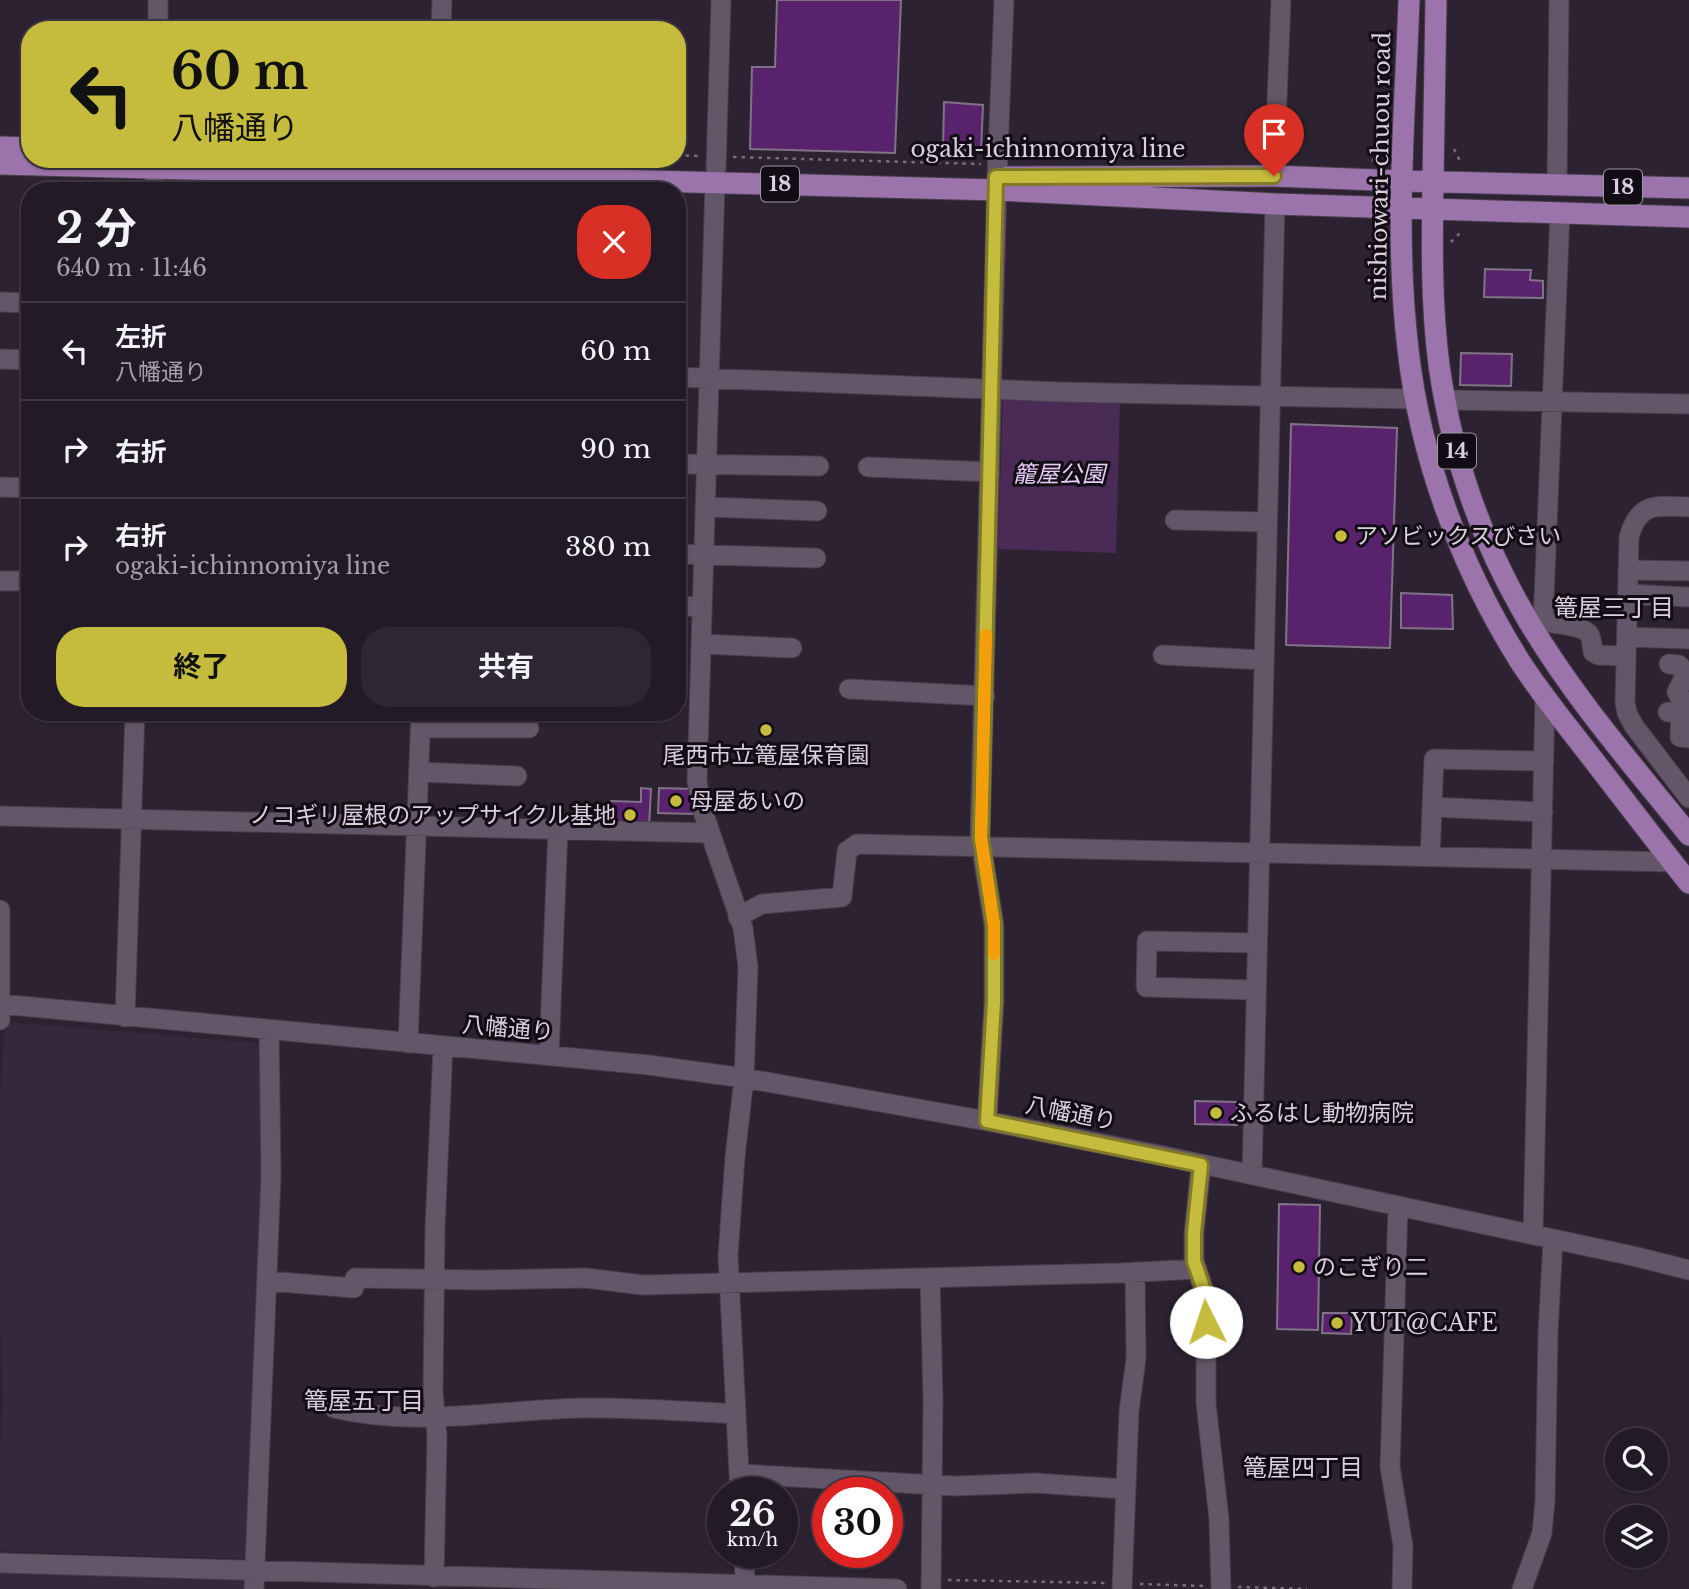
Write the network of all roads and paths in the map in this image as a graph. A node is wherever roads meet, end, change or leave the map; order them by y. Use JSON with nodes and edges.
{"nodes":[{"id":1,"x":158,"y":0,"type":"edge"},
{"id":2,"x":442,"y":0,"type":"edge"},
{"id":3,"x":721,"y":0,"type":"edge"},
{"id":4,"x":1004,"y":0,"type":"edge"},
{"id":5,"x":1281,"y":0,"type":"edge"},
{"id":6,"x":1409,"y":0,"type":"edge"},
{"id":7,"x":1436,"y":0,"type":"edge"},
{"id":8,"x":1559,"y":0,"type":"edge"},
{"id":9,"x":158,"y":21,"type":"edge"},
{"id":10,"x":441,"y":21,"type":"edge"},
{"id":11,"x":1390,"y":142,"type":"dead end"},
{"id":12,"x":1451,"y":143,"type":"dead end"},
{"id":13,"x":0,"y":147,"type":"edge"},
{"id":14,"x":21,"y":148,"type":"edge"},
{"id":15,"x":686,"y":158,"type":"edge"},
{"id":16,"x":1370,"y":163,"type":"dead end"},
{"id":17,"x":0,"y":164,"type":"edge"},
{"id":18,"x":1466,"y":164,"type":"dead end"},
{"id":19,"x":21,"y":165,"type":"edge"},
{"id":20,"x":155,"y":168,"type":"joint"},
{"id":21,"x":716,"y":169,"type":"junction"},
{"id":22,"x":439,"y":171,"type":"edge"},
{"id":23,"x":1274,"y":176,"type":"junction"},
{"id":24,"x":997,"y":177,"type":"junction"},
{"id":25,"x":1402,"y":181,"type":"junction"},
{"id":26,"x":154,"y":182,"type":"edge"},
{"id":27,"x":1433,"y":182,"type":"junction"},
{"id":28,"x":1557,"y":185,"type":"junction"},
{"id":29,"x":1689,"y":188,"type":"edge"},
{"id":30,"x":1275,"y":204,"type":"junction"},
{"id":31,"x":1401,"y":209,"type":"junction"},
{"id":32,"x":1432,"y":210,"type":"junction"},
{"id":33,"x":1560,"y":213,"type":"junction"},
{"id":34,"x":1689,"y":217,"type":"edge"},
{"id":35,"x":1371,"y":223,"type":"dead end"},
{"id":36,"x":1387,"y":247,"type":"dead end"},
{"id":37,"x":0,"y":302,"type":"edge"},
{"id":38,"x":21,"y":303,"type":"edge"},
{"id":39,"x":0,"y":359,"type":"edge"},
{"id":40,"x":21,"y":360,"type":"edge"},
{"id":41,"x":686,"y":378,"type":"edge"},
{"id":42,"x":709,"y":379,"type":"junction"},
{"id":43,"x":992,"y":388,"type":"junction"},
{"id":44,"x":1270,"y":395,"type":"junction"},
{"id":45,"x":1416,"y":399,"type":"junction"},
{"id":46,"x":1445,"y":400,"type":"junction"},
{"id":47,"x":1553,"y":401,"type":"junction"},
{"id":48,"x":1689,"y":404,"type":"edge"},
{"id":49,"x":686,"y":464,"type":"edge"},
{"id":50,"x":707,"y":464,"type":"junction"},
{"id":51,"x":819,"y":466,"type":"dead end"},
{"id":52,"x":868,"y":467,"type":"dead end"},
{"id":53,"x":990,"y":472,"type":"junction"},
{"id":54,"x":0,"y":487,"type":"edge"},
{"id":55,"x":21,"y":488,"type":"edge"},
{"id":56,"x":706,"y":507,"type":"junction"},
{"id":57,"x":1689,"y":507,"type":"edge"},
{"id":58,"x":817,"y":511,"type":"dead end"},
{"id":59,"x":1175,"y":520,"type":"dead end"},
{"id":60,"x":1267,"y":522,"type":"junction"},
{"id":61,"x":686,"y":554,"type":"edge"},
{"id":62,"x":704,"y":555,"type":"junction"},
{"id":63,"x":816,"y":558,"type":"dead end"},
{"id":64,"x":1628,"y":570,"type":"junction"},
{"id":65,"x":1689,"y":571,"type":"edge"},
{"id":66,"x":0,"y":581,"type":"edge"},
{"id":67,"x":21,"y":581,"type":"edge"},
{"id":68,"x":1628,"y":594,"type":"junction"},
{"id":69,"x":1689,"y":597,"type":"edge"},
{"id":70,"x":686,"y":606,"type":"edge"},
{"id":71,"x":702,"y":607,"type":"junction"},
{"id":72,"x":1538,"y":625,"type":"junction"},
{"id":73,"x":1689,"y":639,"type":"edge"},
{"id":74,"x":701,"y":644,"type":"junction"},
{"id":75,"x":1626,"y":647,"type":"junction"},
{"id":76,"x":792,"y":648,"type":"dead end"},
{"id":77,"x":1163,"y":655,"type":"dead end"},
{"id":78,"x":1264,"y":660,"type":"junction"},
{"id":79,"x":1669,"y":664,"type":"dead end"},
{"id":80,"x":849,"y":690,"type":"dead end"},
{"id":81,"x":985,"y":696,"type":"junction"},
{"id":82,"x":1545,"y":698,"type":"junction"},
{"id":83,"x":1689,"y":702,"type":"edge"},
{"id":84,"x":1668,"y":712,"type":"dead end"},
{"id":85,"x":135,"y":721,"type":"edge"},
{"id":86,"x":421,"y":721,"type":"edge"},
{"id":87,"x":434,"y":721,"type":"edge"},
{"id":88,"x":529,"y":728,"type":"dead end"},
{"id":89,"x":1689,"y":738,"type":"edge"},
{"id":90,"x":1544,"y":761,"type":"junction"},
{"id":91,"x":419,"y":772,"type":"junction"},
{"id":92,"x":517,"y":776,"type":"dead end"},
{"id":93,"x":1689,"y":797,"type":"edge"},
{"id":94,"x":1432,"y":807,"type":"junction"},
{"id":95,"x":1543,"y":813,"type":"junction"},
{"id":96,"x":0,"y":816,"type":"edge"},
{"id":97,"x":132,"y":819,"type":"junction"},
{"id":98,"x":417,"y":826,"type":"junction"},
{"id":99,"x":558,"y":829,"type":"junction"},
{"id":100,"x":709,"y":833,"type":"junction"},
{"id":101,"x":1689,"y":835,"type":"edge"},
{"id":102,"x":982,"y":847,"type":"junction"},
{"id":103,"x":1260,"y":853,"type":"junction"},
{"id":104,"x":1430,"y":857,"type":"junction"},
{"id":105,"x":1542,"y":860,"type":"junction"},
{"id":106,"x":1672,"y":862,"type":"junction"},
{"id":107,"x":1689,"y":883,"type":"edge"},
{"id":108,"x":0,"y":910,"type":"edge"},
{"id":109,"x":738,"y":917,"type":"junction"},
{"id":110,"x":1257,"y":943,"type":"junction"},
{"id":111,"x":1256,"y":990,"type":"junction"},
{"id":112,"x":0,"y":1010,"type":"edge"},
{"id":113,"x":125,"y":1017,"type":"junction"},
{"id":114,"x":270,"y":1030,"type":"junction"},
{"id":115,"x":408,"y":1042,"type":"junction"},
{"id":116,"x":443,"y":1046,"type":"junction"},
{"id":117,"x":548,"y":1055,"type":"junction"},
{"id":118,"x":744,"y":1078,"type":"junction"},
{"id":119,"x":987,"y":1121,"type":"junction"},
{"id":120,"x":1201,"y":1165,"type":"junction"},
{"id":121,"x":1252,"y":1175,"type":"junction"},
{"id":122,"x":1398,"y":1207,"type":"junction"},
{"id":123,"x":1533,"y":1235,"type":"junction"},
{"id":124,"x":1553,"y":1240,"type":"junction"},
{"id":125,"x":1197,"y":1269,"type":"junction"},
{"id":126,"x":1689,"y":1270,"type":"edge"},
{"id":127,"x":1135,"y":1272,"type":"junction"},
{"id":128,"x":930,"y":1278,"type":"junction"},
{"id":129,"x":435,"y":1279,"type":"junction"},
{"id":130,"x":268,"y":1282,"type":"junction"},
{"id":131,"x":730,"y":1283,"type":"junction"},
{"id":132,"x":334,"y":1408,"type":"dead end"},
{"id":133,"x":736,"y":1414,"type":"junction"},
{"id":134,"x":435,"y":1418,"type":"junction"},
{"id":135,"x":740,"y":1477,"type":"edge"},
{"id":136,"x":798,"y":1484,"type":"edge"},
{"id":137,"x":932,"y":1485,"type":"junction"},
{"id":138,"x":1125,"y":1489,"type":"junction"},
{"id":139,"x":0,"y":1563,"type":"edge"},
{"id":140,"x":744,"y":1568,"type":"edge"},
{"id":141,"x":434,"y":1577,"type":"junction"},
{"id":142,"x":254,"y":1580,"type":"edge"},
{"id":143,"x":373,"y":1582,"type":"edge"},
{"id":144,"x":745,"y":1585,"type":"junction"},
{"id":145,"x":675,"y":1586,"type":"edge"},
{"id":146,"x":897,"y":1589,"type":"edge"},
{"id":147,"x":931,"y":1589,"type":"edge"},
{"id":148,"x":1122,"y":1589,"type":"edge"},
{"id":149,"x":1221,"y":1589,"type":"edge"},
{"id":150,"x":1402,"y":1589,"type":"edge"},
{"id":151,"x":1522,"y":1589,"type":"edge"}],
"edges":[{"from":1,"to":9,"type":"street"},
{"from":2,"to":10,"type":"street"},
{"from":3,"to":21,"type":"street"},
{"from":4,"to":24,"type":"street"},
{"from":5,"to":23,"type":"street"},
{"from":6,"to":25,"type":"main road","name":"nishiowari-chuou road","number":"14"},
{"from":7,"to":27,"type":"main road","number":"14"},
{"from":8,"to":28,"type":"street"},
{"from":11,"to":16,"type":"path"},
{"from":12,"to":18,"type":"path"},
{"from":13,"to":14,"type":"main road"},
{"from":15,"to":21,"type":"path"},
{"from":17,"to":19,"type":"main road","name":"ogaki-ichinnomiya line","number":"18"},
{"from":20,"to":22,"type":"main road","name":"ogaki-ichinnomiya line","number":"18"},
{"from":20,"to":26,"type":"street"},
{"from":21,"to":22,"type":"main road","name":"ogaki-ichinnomiya line","number":"18"},
{"from":21,"to":24,"type":"main road","name":"ogaki-ichinnomiya line","number":"18"},
{"from":21,"to":24,"type":"path"},
{"from":21,"to":42,"type":"street"},
{"from":23,"to":24,"type":"main road","name":"ogaki-ichinnomiya line","number":"18"},
{"from":23,"to":25,"type":"main road","name":"ogaki-ichinnomiya line","number":"18"},
{"from":24,"to":30,"type":"main road","name":"ogaki-ichinnomiya line","number":"18"},
{"from":24,"to":43,"type":"street"},
{"from":25,"to":27,"type":"main road","name":"ogaki-ichinnomiya line","number":"18"},
{"from":25,"to":31,"type":"main road","name":"nishiowari-chuou road","number":"14"},
{"from":27,"to":28,"type":"main road","name":"ogaki-ichinnomiya line","number":"18"},
{"from":27,"to":32,"type":"main road","number":"14"},
{"from":28,"to":29,"type":"main road","name":"ogaki-ichinnomiya line","number":"18"},
{"from":30,"to":31,"type":"main road","name":"ogaki-ichinnomiya line","number":"18"},
{"from":30,"to":44,"type":"street"},
{"from":31,"to":32,"type":"main road","name":"ogaki-ichinnomiya line","number":"18"},
{"from":31,"to":45,"type":"main road","name":"nishiowari-chuou road","number":"14"},
{"from":32,"to":33,"type":"main road","name":"ogaki-ichinnomiya line","number":"18"},
{"from":32,"to":46,"type":"main road","number":"14"},
{"from":33,"to":34,"type":"main road","name":"ogaki-ichinnomiya line","number":"18"},
{"from":33,"to":47,"type":"street"},
{"from":35,"to":36,"type":"path"},
{"from":37,"to":38,"type":"street"},
{"from":39,"to":40,"type":"street"},
{"from":41,"to":42,"type":"street"},
{"from":42,"to":43,"type":"street"},
{"from":42,"to":50,"type":"street"},
{"from":43,"to":44,"type":"street"},
{"from":43,"to":53,"type":"street"},
{"from":44,"to":45,"type":"street"},
{"from":44,"to":60,"type":"street"},
{"from":45,"to":82,"type":"main road","name":"nishiowari-chuou road","number":"14"},
{"from":46,"to":47,"type":"street"},
{"from":46,"to":72,"type":"main road","number":"14"},
{"from":47,"to":48,"type":"street"},
{"from":47,"to":72,"type":"street"},
{"from":49,"to":50,"type":"street"},
{"from":50,"to":51,"type":"street"},
{"from":50,"to":56,"type":"street"},
{"from":52,"to":53,"type":"street"},
{"from":53,"to":81,"type":"street"},
{"from":54,"to":55,"type":"street"},
{"from":56,"to":58,"type":"street"},
{"from":56,"to":62,"type":"street"},
{"from":57,"to":64,"type":"street"},
{"from":59,"to":60,"type":"street"},
{"from":60,"to":78,"type":"street"},
{"from":61,"to":62,"type":"street"},
{"from":62,"to":63,"type":"street"},
{"from":62,"to":71,"type":"street"},
{"from":64,"to":65,"type":"street"},
{"from":64,"to":68,"type":"street"},
{"from":66,"to":67,"type":"street"},
{"from":68,"to":69,"type":"street"},
{"from":68,"to":75,"type":"street"},
{"from":70,"to":71,"type":"street"},
{"from":71,"to":74,"type":"street"},
{"from":72,"to":75,"type":"street"},
{"from":72,"to":101,"type":"main road","number":"14"},
{"from":73,"to":75,"type":"street"},
{"from":74,"to":76,"type":"street"},
{"from":74,"to":100,"type":"street"},
{"from":75,"to":93,"type":"street"},
{"from":77,"to":78,"type":"street"},
{"from":78,"to":103,"type":"street"},
{"from":79,"to":83,"type":"street"},
{"from":80,"to":81,"type":"street"},
{"from":81,"to":102,"type":"street"},
{"from":82,"to":90,"type":"street"},
{"from":82,"to":106,"type":"main road","name":"nishiowari-chuou road","number":"14"},
{"from":84,"to":89,"type":"street"},
{"from":85,"to":97,"type":"street"},
{"from":86,"to":91,"type":"street"},
{"from":87,"to":88,"type":"street"},
{"from":90,"to":94,"type":"street"},
{"from":90,"to":95,"type":"street"},
{"from":91,"to":92,"type":"street"},
{"from":91,"to":98,"type":"street"},
{"from":94,"to":95,"type":"street"},
{"from":94,"to":104,"type":"street"},
{"from":95,"to":105,"type":"street"},
{"from":96,"to":97,"type":"street"},
{"from":97,"to":98,"type":"street"},
{"from":97,"to":113,"type":"street"},
{"from":98,"to":99,"type":"street"},
{"from":98,"to":115,"type":"street"},
{"from":99,"to":100,"type":"street"},
{"from":99,"to":117,"type":"street"},
{"from":100,"to":109,"type":"street"},
{"from":102,"to":103,"type":"street"},
{"from":102,"to":109,"type":"street"},
{"from":102,"to":119,"type":"street"},
{"from":103,"to":104,"type":"street"},
{"from":103,"to":110,"type":"street"},
{"from":104,"to":105,"type":"street"},
{"from":105,"to":106,"type":"street"},
{"from":105,"to":123,"type":"street"},
{"from":106,"to":107,"type":"main road","name":"nishiowari-chuou road","number":"14"},
{"from":108,"to":112,"type":"street"},
{"from":109,"to":118,"type":"street"},
{"from":110,"to":111,"type":"street"},
{"from":110,"to":111,"type":"street"},
{"from":111,"to":121,"type":"street"},
{"from":112,"to":113,"type":"street","name":"八幡通り"},
{"from":113,"to":114,"type":"street","name":"八幡通り"},
{"from":114,"to":115,"type":"street","name":"八幡通り"},
{"from":114,"to":130,"type":"street"},
{"from":115,"to":116,"type":"street","name":"八幡通り"},
{"from":116,"to":117,"type":"street","name":"八幡通り"},
{"from":116,"to":129,"type":"street"},
{"from":117,"to":118,"type":"street","name":"八幡通り"},
{"from":118,"to":119,"type":"street","name":"八幡通り"},
{"from":118,"to":131,"type":"street"},
{"from":119,"to":120,"type":"street","name":"八幡通り"},
{"from":120,"to":121,"type":"street","name":"八幡通り"},
{"from":120,"to":125,"type":"street"},
{"from":121,"to":122,"type":"street","name":"八幡通り"},
{"from":122,"to":123,"type":"street","name":"八幡通り"},
{"from":122,"to":150,"type":"street"},
{"from":123,"to":124,"type":"street","name":"八幡通り"},
{"from":124,"to":126,"type":"street","name":"八幡通り"},
{"from":124,"to":151,"type":"street"},
{"from":125,"to":127,"type":"street"},
{"from":125,"to":149,"type":"street"},
{"from":127,"to":128,"type":"street"},
{"from":127,"to":138,"type":"street"},
{"from":128,"to":131,"type":"street"},
{"from":128,"to":137,"type":"street"},
{"from":129,"to":130,"type":"street"},
{"from":129,"to":131,"type":"street"},
{"from":129,"to":134,"type":"street"},
{"from":130,"to":142,"type":"street"},
{"from":131,"to":133,"type":"street"},
{"from":132,"to":134,"type":"street"},
{"from":133,"to":134,"type":"street"},
{"from":133,"to":135,"type":"street"},
{"from":134,"to":141,"type":"street"},
{"from":136,"to":137,"type":"street"},
{"from":137,"to":138,"type":"street"},
{"from":137,"to":147,"type":"street"},
{"from":138,"to":148,"type":"street"},
{"from":139,"to":142,"type":"street"},
{"from":140,"to":144,"type":"street"},
{"from":141,"to":143,"type":"street"},
{"from":141,"to":145,"type":"street"},
{"from":142,"to":143,"type":"street"},
{"from":144,"to":145,"type":"street"},
{"from":144,"to":146,"type":"street"}]}
